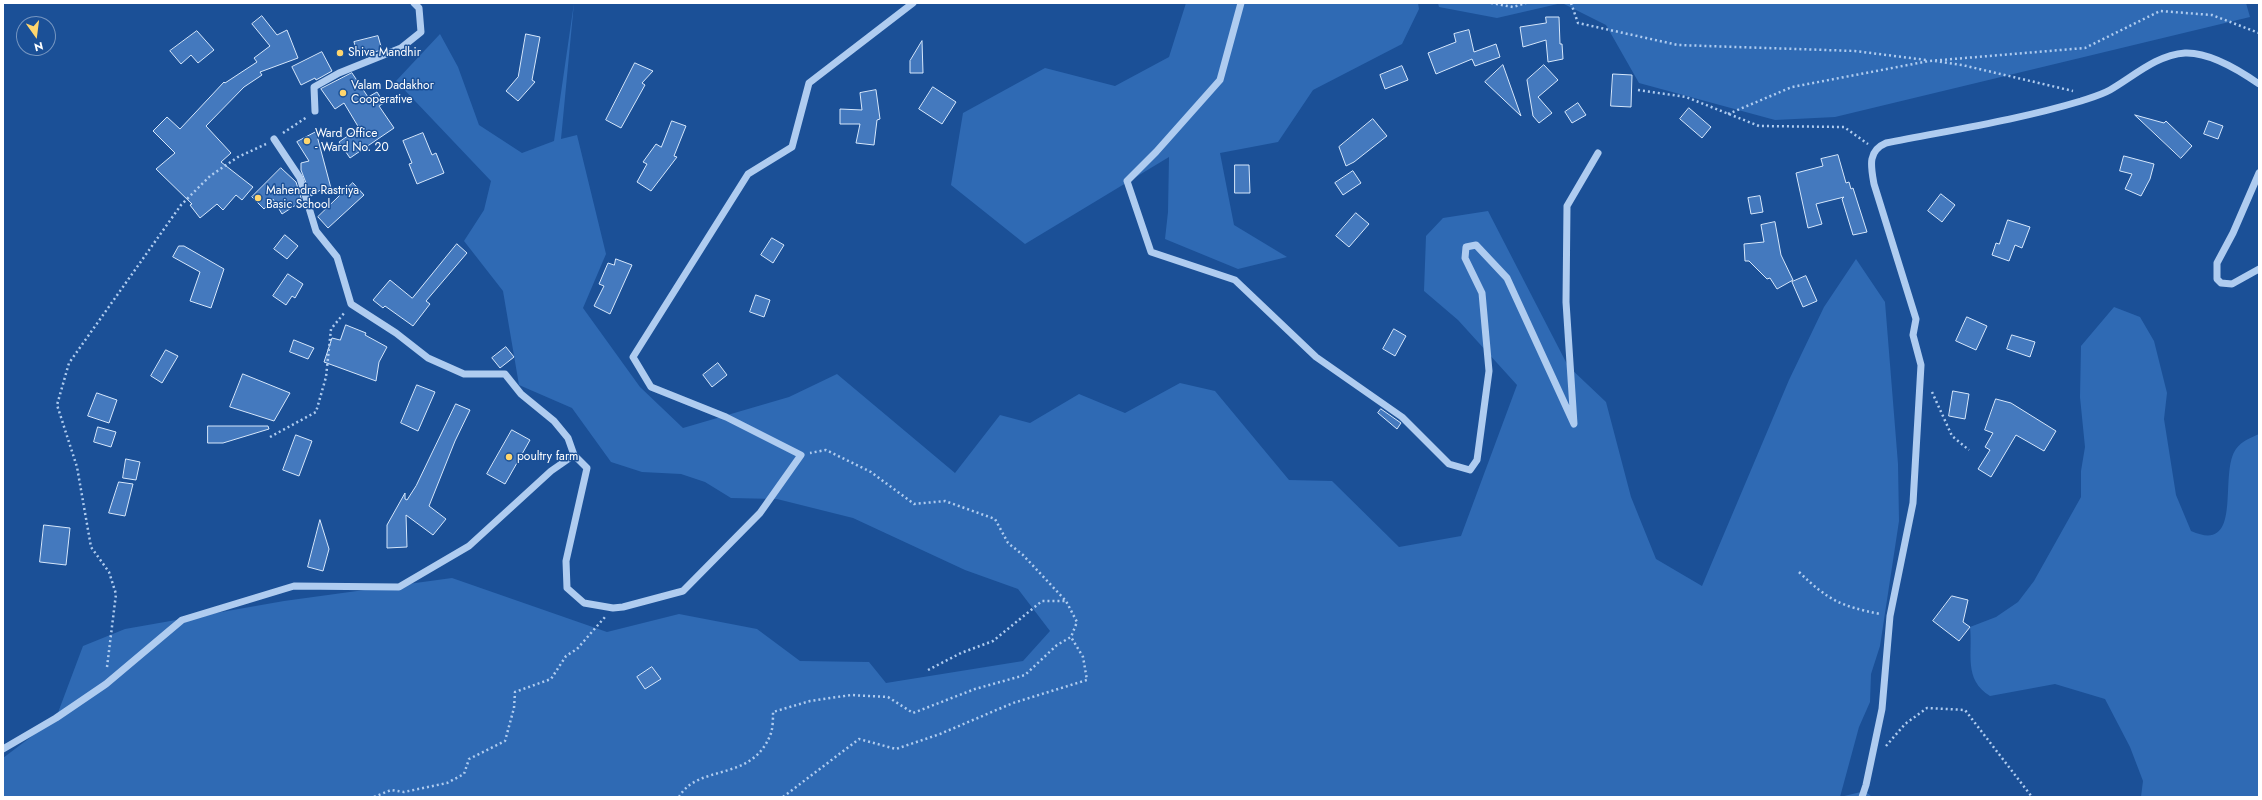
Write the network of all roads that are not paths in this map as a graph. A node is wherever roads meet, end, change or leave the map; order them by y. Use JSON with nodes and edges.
{"nodes":[{"id":1,"x":414,"y":3,"type":"edge"},
{"id":2,"x":913,"y":3,"type":"edge"},
{"id":3,"x":1241,"y":3,"type":"edge"},
{"id":4,"x":2259,"y":84,"type":"edge"},
{"id":5,"x":315,"y":111,"type":"road end"},
{"id":6,"x":274,"y":139,"type":"road end"},
{"id":7,"x":1598,"y":153,"type":"dead end"},
{"id":8,"x":2259,"y":173,"type":"edge"},
{"id":9,"x":2259,"y":270,"type":"edge"},
{"id":10,"x":574,"y":455,"type":"junction"},
{"id":11,"x":3,"y":749,"type":"edge"},
{"id":12,"x":1862,"y":797,"type":"edge"}],
"edges":[{"from":1,"to":5,"type":"street"},
{"from":2,"to":10,"type":"street"},
{"from":3,"to":7,"type":"street"},
{"from":4,"to":12,"type":"street"},
{"from":6,"to":10,"type":"street"},
{"from":8,"to":9,"type":"street"},
{"from":10,"to":11,"type":"street"}]}
